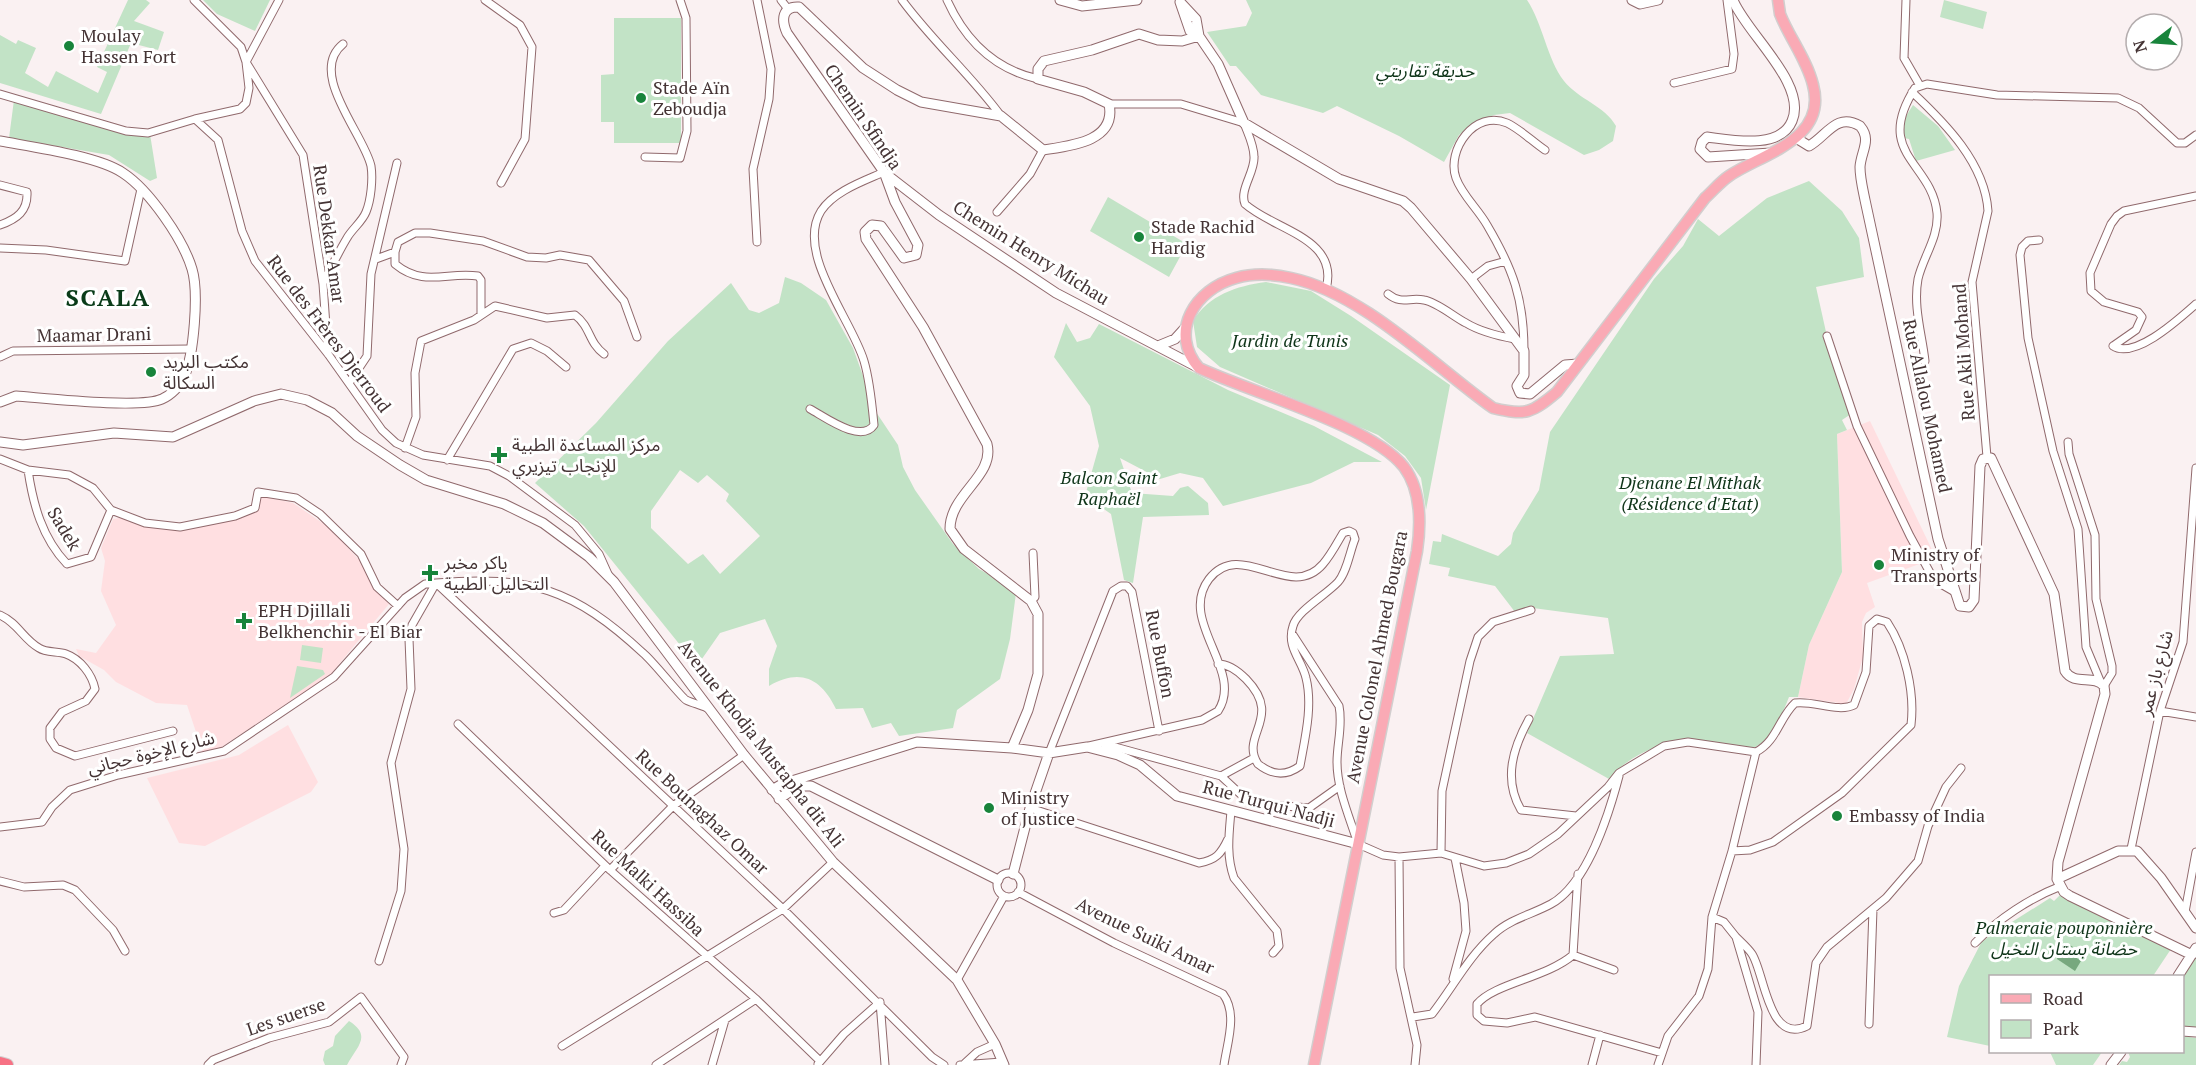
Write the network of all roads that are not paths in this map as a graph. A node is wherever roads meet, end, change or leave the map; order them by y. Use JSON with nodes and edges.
{"nodes":[{"id":1,"x":194,"y":0,"type":"edge"},
{"id":2,"x":279,"y":0,"type":"edge"},
{"id":3,"x":485,"y":0,"type":"edge"},
{"id":4,"x":680,"y":0,"type":"edge"},
{"id":5,"x":758,"y":0,"type":"edge"},
{"id":6,"x":781,"y":0,"type":"edge"},
{"id":7,"x":903,"y":0,"type":"edge"},
{"id":8,"x":947,"y":0,"type":"edge"},
{"id":9,"x":1060,"y":0,"type":"edge"},
{"id":10,"x":1137,"y":0,"type":"edge"},
{"id":11,"x":1169,"y":0,"type":"edge"},
{"id":12,"x":1632,"y":0,"type":"edge"},
{"id":13,"x":1658,"y":0,"type":"edge"},
{"id":14,"x":1727,"y":0,"type":"edge"},
{"id":15,"x":1733,"y":0,"type":"edge"},
{"id":16,"x":1778,"y":0,"type":"edge"},
{"id":17,"x":1906,"y":0,"type":"edge"},
{"id":18,"x":788,"y":9,"type":"junction"},
{"id":19,"x":1198,"y":36,"type":"junction"},
{"id":20,"x":343,"y":44,"type":"dead end"},
{"id":21,"x":246,"y":62,"type":"junction"},
{"id":22,"x":1038,"y":79,"type":"junction"},
{"id":23,"x":1674,"y":83,"type":"dead end"},
{"id":24,"x":1919,"y":84,"type":"junction"},
{"id":25,"x":1912,"y":92,"type":"junction"},
{"id":26,"x":0,"y":94,"type":"edge"},
{"id":27,"x":1109,"y":104,"type":"junction"},
{"id":28,"x":1001,"y":116,"type":"junction"},
{"id":29,"x":195,"y":119,"type":"junction"},
{"id":30,"x":1244,"y":123,"type":"junction"},
{"id":31,"x":2196,"y":135,"type":"edge"},
{"id":32,"x":1796,"y":138,"type":"junction"},
{"id":33,"x":0,"y":141,"type":"edge"},
{"id":34,"x":1043,"y":150,"type":"junction"},
{"id":35,"x":1545,"y":150,"type":"dead end"},
{"id":36,"x":1774,"y":153,"type":"junction"},
{"id":37,"x":645,"y":157,"type":"dead end"},
{"id":38,"x":396,"y":163,"type":"dead end"},
{"id":39,"x":884,"y":172,"type":"junction"},
{"id":40,"x":501,"y":183,"type":"dead end"},
{"id":41,"x":0,"y":185,"type":"edge"},
{"id":42,"x":141,"y":189,"type":"junction"},
{"id":43,"x":2196,"y":196,"type":"edge"},
{"id":44,"x":997,"y":212,"type":"dead end"},
{"id":45,"x":0,"y":225,"type":"edge"},
{"id":46,"x":2039,"y":240,"type":"dead end"},
{"id":47,"x":757,"y":242,"type":"dead end"},
{"id":48,"x":0,"y":248,"type":"edge"},
{"id":49,"x":395,"y":252,"type":"junction"},
{"id":50,"x":376,"y":259,"type":"junction"},
{"id":51,"x":1506,"y":261,"type":"junction"},
{"id":52,"x":1471,"y":279,"type":"junction"},
{"id":53,"x":323,"y":284,"type":"junction"},
{"id":54,"x":1326,"y":289,"type":"junction"},
{"id":55,"x":1388,"y":294,"type":"dead end"},
{"id":56,"x":2196,"y":304,"type":"edge"},
{"id":57,"x":481,"y":314,"type":"junction"},
{"id":58,"x":1185,"y":328,"type":"junction"},
{"id":59,"x":1827,"y":336,"type":"dead end"},
{"id":60,"x":637,"y":337,"type":"dead end"},
{"id":61,"x":1517,"y":339,"type":"junction"},
{"id":62,"x":1158,"y":346,"type":"junction"},
{"id":63,"x":190,"y":349,"type":"junction"},
{"id":64,"x":1524,"y":351,"type":"junction"},
{"id":65,"x":328,"y":354,"type":"junction"},
{"id":66,"x":604,"y":354,"type":"dead end"},
{"id":67,"x":0,"y":357,"type":"edge"},
{"id":68,"x":1925,"y":362,"type":"dead end"},
{"id":69,"x":1578,"y":364,"type":"junction"},
{"id":70,"x":566,"y":367,"type":"dead end"},
{"id":71,"x":1199,"y":368,"type":"junction"},
{"id":72,"x":350,"y":383,"type":"junction"},
{"id":73,"x":0,"y":402,"type":"edge"},
{"id":74,"x":810,"y":409,"type":"dead end"},
{"id":75,"x":0,"y":442,"type":"edge"},
{"id":76,"x":2068,"y":442,"type":"dead end"},
{"id":77,"x":405,"y":448,"type":"junction"},
{"id":78,"x":1986,"y":458,"type":"junction"},
{"id":79,"x":0,"y":459,"type":"edge"},
{"id":80,"x":447,"y":460,"type":"junction"},
{"id":81,"x":2196,"y":468,"type":"edge"},
{"id":82,"x":28,"y":470,"type":"junction"},
{"id":83,"x":111,"y":510,"type":"junction"},
{"id":84,"x":2192,"y":546,"type":"edge"},
{"id":85,"x":1033,"y":553,"type":"dead end"},
{"id":86,"x":609,"y":577,"type":"junction"},
{"id":87,"x":436,"y":583,"type":"junction"},
{"id":88,"x":1953,"y":591,"type":"junction"},
{"id":89,"x":1031,"y":601,"type":"junction"},
{"id":90,"x":398,"y":606,"type":"junction"},
{"id":91,"x":1531,"y":610,"type":"dead end"},
{"id":92,"x":0,"y":615,"type":"edge"},
{"id":93,"x":1291,"y":632,"type":"junction"},
{"id":94,"x":1218,"y":664,"type":"junction"},
{"id":95,"x":2103,"y":684,"type":"junction"},
{"id":96,"x":707,"y":708,"type":"junction"},
{"id":97,"x":2160,"y":711,"type":"junction"},
{"id":98,"x":2196,"y":717,"type":"edge"},
{"id":99,"x":1529,"y":719,"type":"dead end"},
{"id":100,"x":458,"y":724,"type":"dead end"},
{"id":101,"x":1159,"y":730,"type":"junction"},
{"id":102,"x":173,"y":731,"type":"dead end"},
{"id":103,"x":1101,"y":744,"type":"junction"},
{"id":104,"x":1012,"y":747,"type":"junction"},
{"id":105,"x":1087,"y":747,"type":"junction"},
{"id":106,"x":1756,"y":752,"type":"junction"},
{"id":107,"x":1049,"y":753,"type":"junction"},
{"id":108,"x":744,"y":755,"type":"junction"},
{"id":109,"x":1254,"y":758,"type":"junction"},
{"id":110,"x":1961,"y":768,"type":"dead end"},
{"id":111,"x":1619,"y":773,"type":"junction"},
{"id":112,"x":1221,"y":776,"type":"junction"},
{"id":113,"x":803,"y":782,"type":"junction"},
{"id":114,"x":1340,"y":786,"type":"junction"},
{"id":115,"x":772,"y":790,"type":"junction"},
{"id":116,"x":779,"y":799,"type":"junction"},
{"id":117,"x":673,"y":806,"type":"junction"},
{"id":118,"x":1030,"y":808,"type":"junction"},
{"id":119,"x":1232,"y":812,"type":"junction"},
{"id":120,"x":1576,"y":816,"type":"junction"},
{"id":121,"x":0,"y":829,"type":"edge"},
{"id":122,"x":1228,"y":838,"type":"junction"},
{"id":123,"x":1358,"y":844,"type":"junction"},
{"id":124,"x":2131,"y":849,"type":"junction"},
{"id":125,"x":1732,"y":851,"type":"junction"},
{"id":126,"x":2196,"y":852,"type":"edge"},
{"id":127,"x":1441,"y":853,"type":"junction"},
{"id":128,"x":1399,"y":857,"type":"junction"},
{"id":129,"x":1455,"y":858,"type":"junction"},
{"id":130,"x":832,"y":862,"type":"junction"},
{"id":131,"x":608,"y":868,"type":"junction"},
{"id":132,"x":1013,"y":874,"type":"junction"},
{"id":133,"x":1578,"y":874,"type":"junction"},
{"id":134,"x":998,"y":880,"type":"junction"},
{"id":135,"x":0,"y":882,"type":"edge"},
{"id":136,"x":2059,"y":882,"type":"junction"},
{"id":137,"x":1018,"y":892,"type":"junction"},
{"id":138,"x":1004,"y":896,"type":"junction"},
{"id":139,"x":783,"y":909,"type":"junction"},
{"id":140,"x":1873,"y":909,"type":"junction"},
{"id":141,"x":2185,"y":912,"type":"junction"},
{"id":142,"x":554,"y":913,"type":"dead end"},
{"id":143,"x":1712,"y":917,"type":"junction"},
{"id":144,"x":2196,"y":928,"type":"edge"},
{"id":145,"x":1736,"y":937,"type":"junction"},
{"id":146,"x":1975,"y":943,"type":"dead end"},
{"id":147,"x":125,"y":951,"type":"dead end"},
{"id":148,"x":2194,"y":952,"type":"edge"},
{"id":149,"x":1273,"y":953,"type":"dead end"},
{"id":150,"x":1573,"y":955,"type":"junction"},
{"id":151,"x":706,"y":957,"type":"junction"},
{"id":152,"x":379,"y":961,"type":"dead end"},
{"id":153,"x":1614,"y":970,"type":"dead end"},
{"id":154,"x":2179,"y":975,"type":"edge"},
{"id":155,"x":957,"y":980,"type":"junction"},
{"id":156,"x":1453,"y":981,"type":"junction"},
{"id":157,"x":756,"y":999,"type":"junction"},
{"id":158,"x":879,"y":1002,"type":"junction"},
{"id":159,"x":1413,"y":1017,"type":"junction"},
{"id":160,"x":725,"y":1020,"type":"junction"},
{"id":161,"x":1869,"y":1024,"type":"dead end"},
{"id":162,"x":1600,"y":1035,"type":"junction"},
{"id":163,"x":995,"y":1044,"type":"junction"},
{"id":164,"x":562,"y":1046,"type":"dead end"},
{"id":165,"x":1662,"y":1053,"type":"junction"},
{"id":166,"x":2120,"y":1053,"type":"edge"},
{"id":167,"x":0,"y":1063,"type":"edge"},
{"id":168,"x":818,"y":1063,"type":"edge"},
{"id":169,"x":1003,"y":1063,"type":"edge"},
{"id":170,"x":963,"y":1064,"type":"edge"},
{"id":171,"x":7,"y":1065,"type":"edge"},
{"id":172,"x":208,"y":1065,"type":"edge"},
{"id":173,"x":401,"y":1065,"type":"edge"},
{"id":174,"x":656,"y":1065,"type":"edge"},
{"id":175,"x":712,"y":1065,"type":"edge"},
{"id":176,"x":885,"y":1065,"type":"edge"},
{"id":177,"x":944,"y":1065,"type":"edge"},
{"id":178,"x":1224,"y":1065,"type":"edge"},
{"id":179,"x":1314,"y":1065,"type":"edge"},
{"id":180,"x":1415,"y":1065,"type":"edge"},
{"id":181,"x":1592,"y":1065,"type":"edge"},
{"id":182,"x":1658,"y":1065,"type":"edge"},
{"id":183,"x":1756,"y":1065,"type":"edge"},
{"id":184,"x":2111,"y":1065,"type":"edge"}],
"edges":[{"from":1,"to":21,"type":"street","name":"Rue Dekkar Amar"},
{"from":2,"to":21,"type":"street"},
{"from":3,"to":40,"type":"street"},
{"from":4,"to":37,"type":"street"},
{"from":5,"to":47,"type":"street"},
{"from":6,"to":18,"type":"street"},
{"from":7,"to":28,"type":"street"},
{"from":8,"to":22,"type":"street"},
{"from":9,"to":10,"type":"street"},
{"from":11,"to":19,"type":"street"},
{"from":12,"to":13,"type":"street"},
{"from":14,"to":23,"type":"street"},
{"from":15,"to":36,"type":"street"},
{"from":16,"to":32,"type":"main road"},
{"from":17,"to":24,"type":"street"},
{"from":18,"to":28,"type":"street","name":"Chemin Sfindja"},
{"from":18,"to":39,"type":"street","name":"Chemin Sfindja"},
{"from":19,"to":22,"type":"street"},
{"from":19,"to":30,"type":"street"},
{"from":20,"to":53,"type":"street"},
{"from":21,"to":29,"type":"street"},
{"from":21,"to":53,"type":"street","name":"Rue Dekkar Amar"},
{"from":22,"to":27,"type":"street"},
{"from":24,"to":25,"type":"street"},
{"from":24,"to":31,"type":"street"},
{"from":25,"to":68,"type":"street"},
{"from":25,"to":78,"type":"street","name":"Rue Akli Mohand"},
{"from":26,"to":29,"type":"street"},
{"from":27,"to":30,"type":"street"},
{"from":27,"to":34,"type":"street"},
{"from":28,"to":34,"type":"street","name":"Chemin Sfindja"},
{"from":29,"to":65,"type":"street","name":"Rue des Frères Djerroud"},
{"from":30,"to":52,"type":"street"},
{"from":30,"to":54,"type":"street"},
{"from":32,"to":36,"type":"main road"},
{"from":32,"to":88,"type":"street","name":"Rue Allalou Mohamed"},
{"from":33,"to":42,"type":"street"},
{"from":34,"to":44,"type":"street"},
{"from":35,"to":51,"type":"street"},
{"from":36,"to":69,"type":"main road"},
{"from":38,"to":50,"type":"street"},
{"from":39,"to":62,"type":"street","name":"Chemin Henry Michau"},
{"from":39,"to":74,"type":"street"},
{"from":39,"to":89,"type":"street","name":"Chemin Sfindja"},
{"from":41,"to":45,"type":"street"},
{"from":42,"to":48,"type":"street"},
{"from":42,"to":63,"type":"street"},
{"from":43,"to":56,"type":"street"},
{"from":46,"to":95,"type":"street"},
{"from":49,"to":50,"type":"street"},
{"from":49,"to":57,"type":"street"},
{"from":49,"to":60,"type":"street"},
{"from":50,"to":72,"type":"street"},
{"from":51,"to":52,"type":"street"},
{"from":51,"to":64,"type":"street"},
{"from":52,"to":61,"type":"street"},
{"from":53,"to":65,"type":"street","name":"Rue Dekkar Amar"},
{"from":54,"to":58,"type":"main road"},
{"from":54,"to":69,"type":"main road"},
{"from":55,"to":61,"type":"street"},
{"from":57,"to":66,"type":"street"},
{"from":57,"to":77,"type":"street"},
{"from":58,"to":62,"type":"street"},
{"from":58,"to":71,"type":"main road"},
{"from":59,"to":88,"type":"street"},
{"from":61,"to":64,"type":"street"},
{"from":62,"to":71,"type":"street","name":"Chemin Henry Michau"},
{"from":63,"to":67,"type":"street","name":"Maamar Drani"},
{"from":63,"to":73,"type":"street"},
{"from":64,"to":69,"type":"street"},
{"from":65,"to":72,"type":"street","name":"Rue des Frères Djerroud"},
{"from":70,"to":80,"type":"street"},
{"from":71,"to":123,"type":"main road","name":"Avenue Colonel Ahmed Bougara"},
{"from":72,"to":77,"type":"street","name":"Rue des Frères Djerroud"},
{"from":75,"to":86,"type":"street","name":"Avenue Khodja Mustapha dit Ali"},
{"from":76,"to":95,"type":"street"},
{"from":77,"to":80,"type":"street","name":"Rue des Frères Djerroud"},
{"from":78,"to":88,"type":"street","name":"Rue Allalou Mohamed"},
{"from":78,"to":95,"type":"street"},
{"from":79,"to":82,"type":"street"},
{"from":80,"to":86,"type":"street","name":"Rue des Frères Djerroud"},
{"from":81,"to":84,"type":"street","name":"شارع باز عمر"},
{"from":82,"to":83,"type":"street"},
{"from":82,"to":83,"type":"street","name":"Sadek"},
{"from":83,"to":90,"type":"street"},
{"from":84,"to":97,"type":"street","name":"شارع باز عمر"},
{"from":85,"to":89,"type":"street"},
{"from":86,"to":96,"type":"street","name":"Avenue Khodja Mustapha dit Ali"},
{"from":87,"to":90,"type":"street","name":"شارع الإخوة حجاني"},
{"from":87,"to":96,"type":"street","name":"شارع الإخوة حجاني"},
{"from":87,"to":117,"type":"street","name":"Rue Bounaghaz Omar"},
{"from":87,"to":152,"type":"street"},
{"from":89,"to":104,"type":"street"},
{"from":90,"to":121,"type":"street","name":"شارع الإخوة حجاني"},
{"from":91,"to":127,"type":"street"},
{"from":92,"to":102,"type":"street"},
{"from":93,"to":94,"type":"street"},
{"from":93,"to":109,"type":"street"},
{"from":93,"to":114,"type":"street"},
{"from":94,"to":101,"type":"street"},
{"from":94,"to":109,"type":"street"},
{"from":95,"to":136,"type":"street"},
{"from":96,"to":108,"type":"street","name":"Avenue Khodja Mustapha dit Ali"},
{"from":97,"to":98,"type":"street"},
{"from":97,"to":124,"type":"street","name":"شارع باز عمر"},
{"from":99,"to":120,"type":"street"},
{"from":100,"to":131,"type":"street","name":"Rue Malki Hassiba"},
{"from":101,"to":103,"type":"street"},
{"from":101,"to":107,"type":"street","name":"Rue Buffon"},
{"from":103,"to":105,"type":"street"},
{"from":103,"to":112,"type":"street"},
{"from":104,"to":107,"type":"street"},
{"from":104,"to":113,"type":"street"},
{"from":105,"to":107,"type":"street"},
{"from":105,"to":119,"type":"street","name":"Rue Turqui Nadji"},
{"from":106,"to":111,"type":"street","name":"Rue Turqui Nadji"},
{"from":106,"to":125,"type":"street"},
{"from":106,"to":125,"type":"street"},
{"from":107,"to":118,"type":"street"},
{"from":108,"to":115,"type":"street","name":"Avenue Khodja Mustapha dit Ali"},
{"from":108,"to":117,"type":"street"},
{"from":109,"to":112,"type":"street"},
{"from":110,"to":140,"type":"street"},
{"from":111,"to":120,"type":"street","name":"Rue Turqui Nadji"},
{"from":111,"to":133,"type":"street"},
{"from":112,"to":114,"type":"street"},
{"from":113,"to":115,"type":"street"},
{"from":113,"to":116,"type":"street"},
{"from":113,"to":134,"type":"street"},
{"from":114,"to":123,"type":"street"},
{"from":115,"to":116,"type":"street","name":"Avenue Khodja Mustapha dit Ali"},
{"from":116,"to":130,"type":"street","name":"Avenue Khodja Mustapha dit Ali"},
{"from":117,"to":131,"type":"street"},
{"from":117,"to":139,"type":"street","name":"Rue Bounaghaz Omar"},
{"from":118,"to":122,"type":"street"},
{"from":118,"to":132,"type":"street"},
{"from":119,"to":122,"type":"street"},
{"from":119,"to":123,"type":"street","name":"Rue Turqui Nadji"},
{"from":120,"to":129,"type":"street","name":"Rue Turqui Nadji"},
{"from":122,"to":149,"type":"street"},
{"from":123,"to":128,"type":"street","name":"Rue Turqui Nadji"},
{"from":123,"to":179,"type":"main road","name":"Avenue Colonel Ahmed Bougara"},
{"from":124,"to":136,"type":"street"},
{"from":124,"to":141,"type":"street"},
{"from":125,"to":143,"type":"street"},
{"from":126,"to":141,"type":"street"},
{"from":127,"to":128,"type":"street","name":"Rue Turqui Nadji"},
{"from":127,"to":129,"type":"street","name":"Rue Turqui Nadji"},
{"from":128,"to":159,"type":"street"},
{"from":129,"to":156,"type":"street"},
{"from":130,"to":139,"type":"street"},
{"from":130,"to":155,"type":"street","name":"Avenue Khodja Mustapha dit Ali"},
{"from":131,"to":142,"type":"street"},
{"from":131,"to":151,"type":"street","name":"Rue Malki Hassiba"},
{"from":132,"to":134,"type":"street"},
{"from":132,"to":137,"type":"street"},
{"from":133,"to":150,"type":"street"},
{"from":133,"to":156,"type":"street"},
{"from":134,"to":138,"type":"street"},
{"from":135,"to":147,"type":"street"},
{"from":136,"to":146,"type":"street"},
{"from":136,"to":148,"type":"street"},
{"from":137,"to":138,"type":"street"},
{"from":137,"to":178,"type":"street","name":"Avenue Suiki Amar"},
{"from":138,"to":155,"type":"street"},
{"from":139,"to":151,"type":"street"},
{"from":139,"to":158,"type":"street","name":"Rue Bounaghaz Omar"},
{"from":140,"to":145,"type":"street"},
{"from":140,"to":161,"type":"street"},
{"from":141,"to":144,"type":"street"},
{"from":143,"to":145,"type":"street"},
{"from":143,"to":165,"type":"street"},
{"from":145,"to":183,"type":"street"},
{"from":148,"to":154,"type":"street"},
{"from":150,"to":153,"type":"street"},
{"from":150,"to":162,"type":"street"},
{"from":151,"to":157,"type":"street","name":"Rue Malki Hassiba"},
{"from":151,"to":164,"type":"street"},
{"from":155,"to":163,"type":"street","name":"Avenue Khodja Mustapha dit Ali"},
{"from":156,"to":159,"type":"street"},
{"from":157,"to":160,"type":"street"},
{"from":157,"to":168,"type":"street","name":"Rue Malki Hassiba"},
{"from":158,"to":168,"type":"street"},
{"from":158,"to":176,"type":"street"},
{"from":158,"to":177,"type":"street","name":"Rue Bounaghaz Omar"},
{"from":159,"to":180,"type":"street"},
{"from":160,"to":174,"type":"street"},
{"from":160,"to":175,"type":"street"},
{"from":162,"to":165,"type":"street"},
{"from":162,"to":181,"type":"street"},
{"from":163,"to":169,"type":"street","name":"Avenue Khodja Mustapha dit Ali"},
{"from":163,"to":170,"type":"street"},
{"from":165,"to":182,"type":"street"},
{"from":166,"to":184,"type":"street"},
{"from":167,"to":171,"type":"highway"},
{"from":169,"to":170,"type":"street"},
{"from":172,"to":173,"type":"street","name":"Les suerse"}]}
